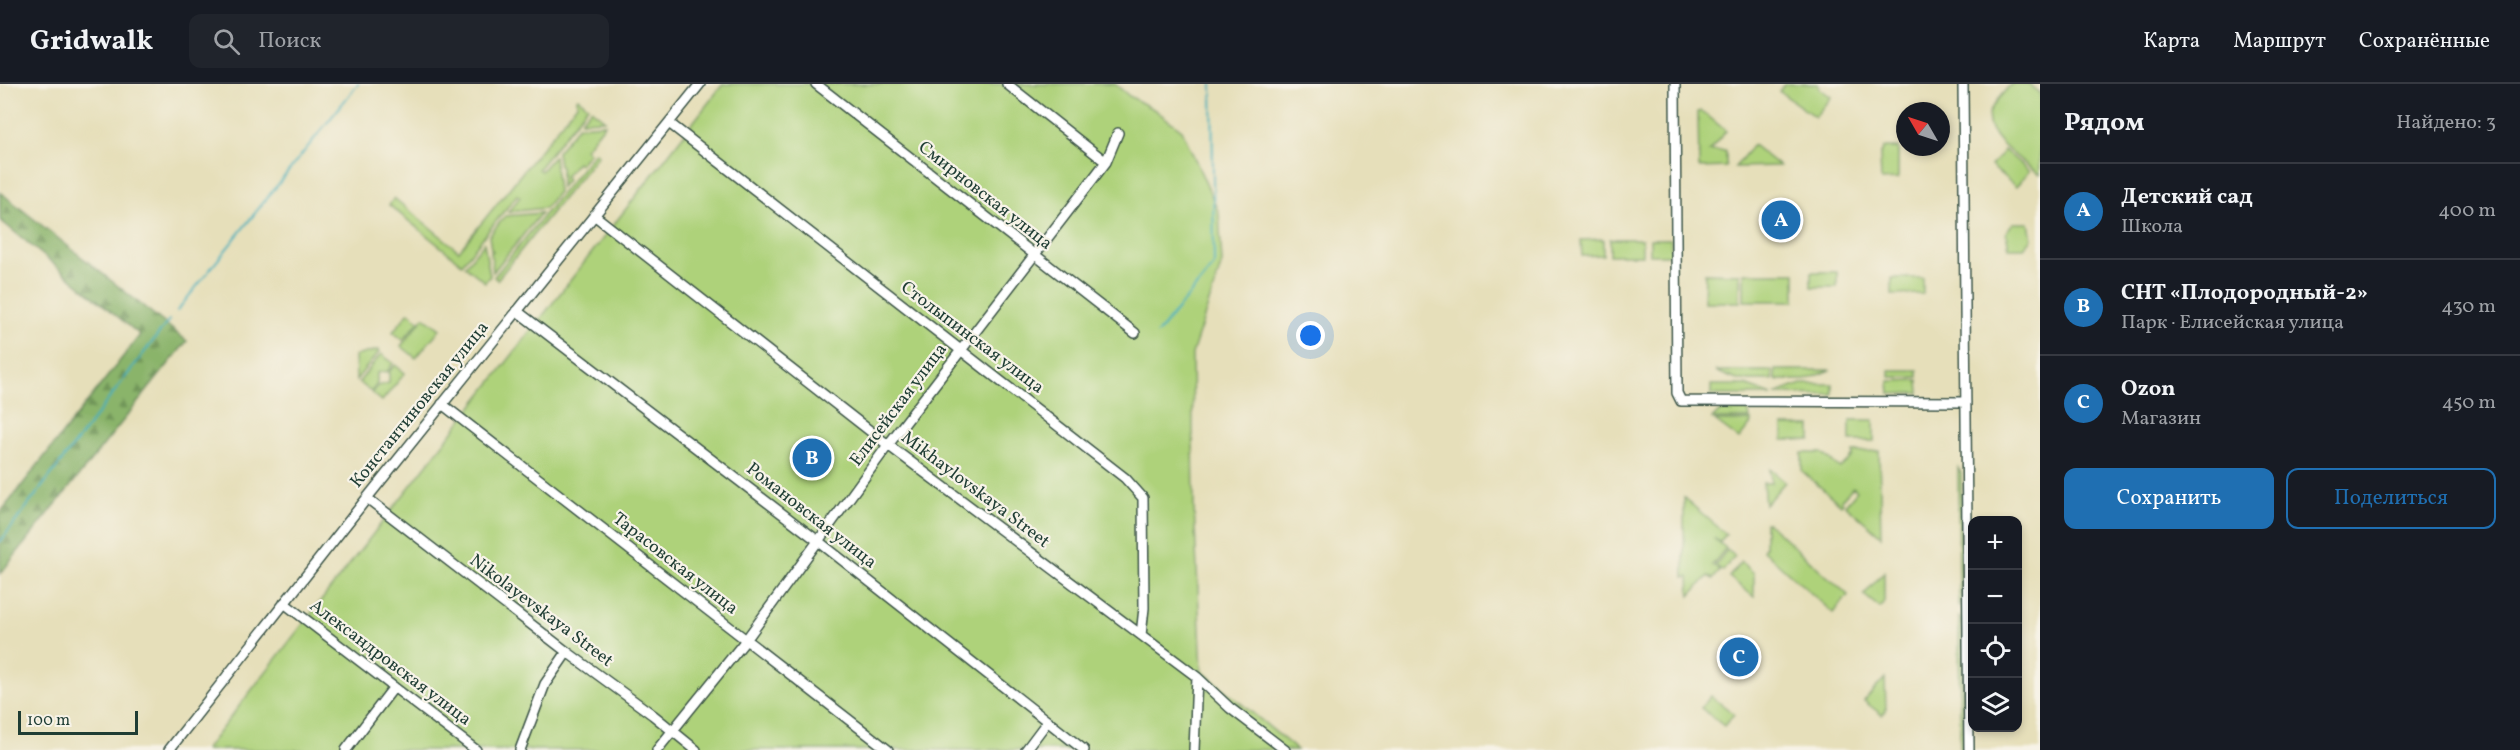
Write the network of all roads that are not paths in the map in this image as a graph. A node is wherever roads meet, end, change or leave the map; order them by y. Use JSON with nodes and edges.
{"nodes":[{"id":1,"x":700,"y":84,"type":"edge"},
{"id":2,"x":816,"y":84,"type":"edge"},
{"id":3,"x":1007,"y":84,"type":"edge"},
{"id":4,"x":1675,"y":84,"type":"edge"},
{"id":5,"x":1963,"y":84,"type":"edge"},
{"id":6,"x":669,"y":123,"type":"junction"},
{"id":7,"x":1118,"y":133,"type":"dead end"},
{"id":8,"x":1106,"y":162,"type":"junction"},
{"id":9,"x":594,"y":215,"type":"junction"},
{"id":10,"x":1034,"y":256,"type":"junction"},
{"id":11,"x":517,"y":311,"type":"junction"},
{"id":12,"x":1135,"y":333,"type":"dead end"},
{"id":13,"x":961,"y":351,"type":"junction"},
{"id":14,"x":1966,"y":402,"type":"junction"},
{"id":15,"x":442,"y":404,"type":"junction"},
{"id":16,"x":888,"y":445,"type":"junction"},
{"id":17,"x":367,"y":498,"type":"junction"},
{"id":18,"x":818,"y":541,"type":"junction"},
{"id":19,"x":284,"y":603,"type":"junction"},
{"id":20,"x":1142,"y":635,"type":"junction"},
{"id":21,"x":746,"y":640,"type":"junction"},
{"id":22,"x":567,"y":652,"type":"junction"},
{"id":23,"x":1197,"y":677,"type":"junction"},
{"id":24,"x":394,"y":687,"type":"junction"},
{"id":25,"x":1047,"y":722,"type":"junction"},
{"id":26,"x":671,"y":731,"type":"junction"},
{"id":27,"x":168,"y":750,"type":"edge"},
{"id":28,"x":346,"y":750,"type":"edge"},
{"id":29,"x":476,"y":750,"type":"edge"},
{"id":30,"x":520,"y":750,"type":"edge"},
{"id":31,"x":657,"y":750,"type":"edge"},
{"id":32,"x":696,"y":750,"type":"edge"},
{"id":33,"x":888,"y":750,"type":"edge"},
{"id":34,"x":1026,"y":750,"type":"edge"},
{"id":35,"x":1083,"y":750,"type":"edge"},
{"id":36,"x":1194,"y":750,"type":"edge"},
{"id":37,"x":1285,"y":750,"type":"edge"},
{"id":38,"x":1969,"y":750,"type":"edge"}],
"edges":[{"from":1,"to":6,"type":"street","name":"Константиновская улица"},
{"from":2,"to":10,"type":"street","name":"Смирновская улица"},
{"from":3,"to":8,"type":"street"},
{"from":4,"to":14,"type":"street"},
{"from":5,"to":14,"type":"street"},
{"from":6,"to":9,"type":"street","name":"Константиновская улица"},
{"from":6,"to":13,"type":"street","name":"Столыпинская улица"},
{"from":7,"to":8,"type":"street","name":"Елисейская улица"},
{"from":8,"to":10,"type":"street","name":"Елисейская улица"},
{"from":9,"to":11,"type":"street","name":"Константиновская улица"},
{"from":9,"to":16,"type":"street","name":"Mikhaylovskaya Street"},
{"from":10,"to":12,"type":"street","name":"Смирновская улица"},
{"from":10,"to":13,"type":"street","name":"Елисейская улица"},
{"from":11,"to":15,"type":"street","name":"Константиновская улица"},
{"from":11,"to":18,"type":"street","name":"Романовская улица"},
{"from":13,"to":16,"type":"street","name":"Елисейская улица"},
{"from":13,"to":20,"type":"street","name":"Столыпинская улица"},
{"from":14,"to":38,"type":"street"},
{"from":15,"to":17,"type":"street","name":"Константиновская улица"},
{"from":15,"to":21,"type":"street","name":"Тарасовская улица"},
{"from":16,"to":18,"type":"street","name":"Елисейская улица"},
{"from":16,"to":20,"type":"street","name":"Mikhaylovskaya Street"},
{"from":17,"to":19,"type":"street","name":"Константиновская улица"},
{"from":17,"to":22,"type":"street","name":"Nikolayevskaya Street"},
{"from":18,"to":21,"type":"street","name":"Елисейская улица"},
{"from":18,"to":25,"type":"street","name":"Романовская улица"},
{"from":19,"to":24,"type":"street","name":"Александровская улица"},
{"from":19,"to":27,"type":"street","name":"Константиновская улица"},
{"from":20,"to":23,"type":"street","name":"Mikhaylovskaya Street"},
{"from":21,"to":26,"type":"street","name":"Елисейская улица"},
{"from":21,"to":33,"type":"street","name":"Тарасовская улица"},
{"from":22,"to":26,"type":"street","name":"Nikolayevskaya Street"},
{"from":22,"to":30,"type":"street"},
{"from":23,"to":36,"type":"street"},
{"from":23,"to":37,"type":"street","name":"Mikhaylovskaya Street"},
{"from":24,"to":28,"type":"street"},
{"from":24,"to":29,"type":"street","name":"Александровская улица"},
{"from":25,"to":34,"type":"street"},
{"from":25,"to":35,"type":"street","name":"Романовская улица"},
{"from":26,"to":31,"type":"street","name":"Елисейская улица"},
{"from":26,"to":32,"type":"street","name":"Nikolayevskaya Street"}]}
